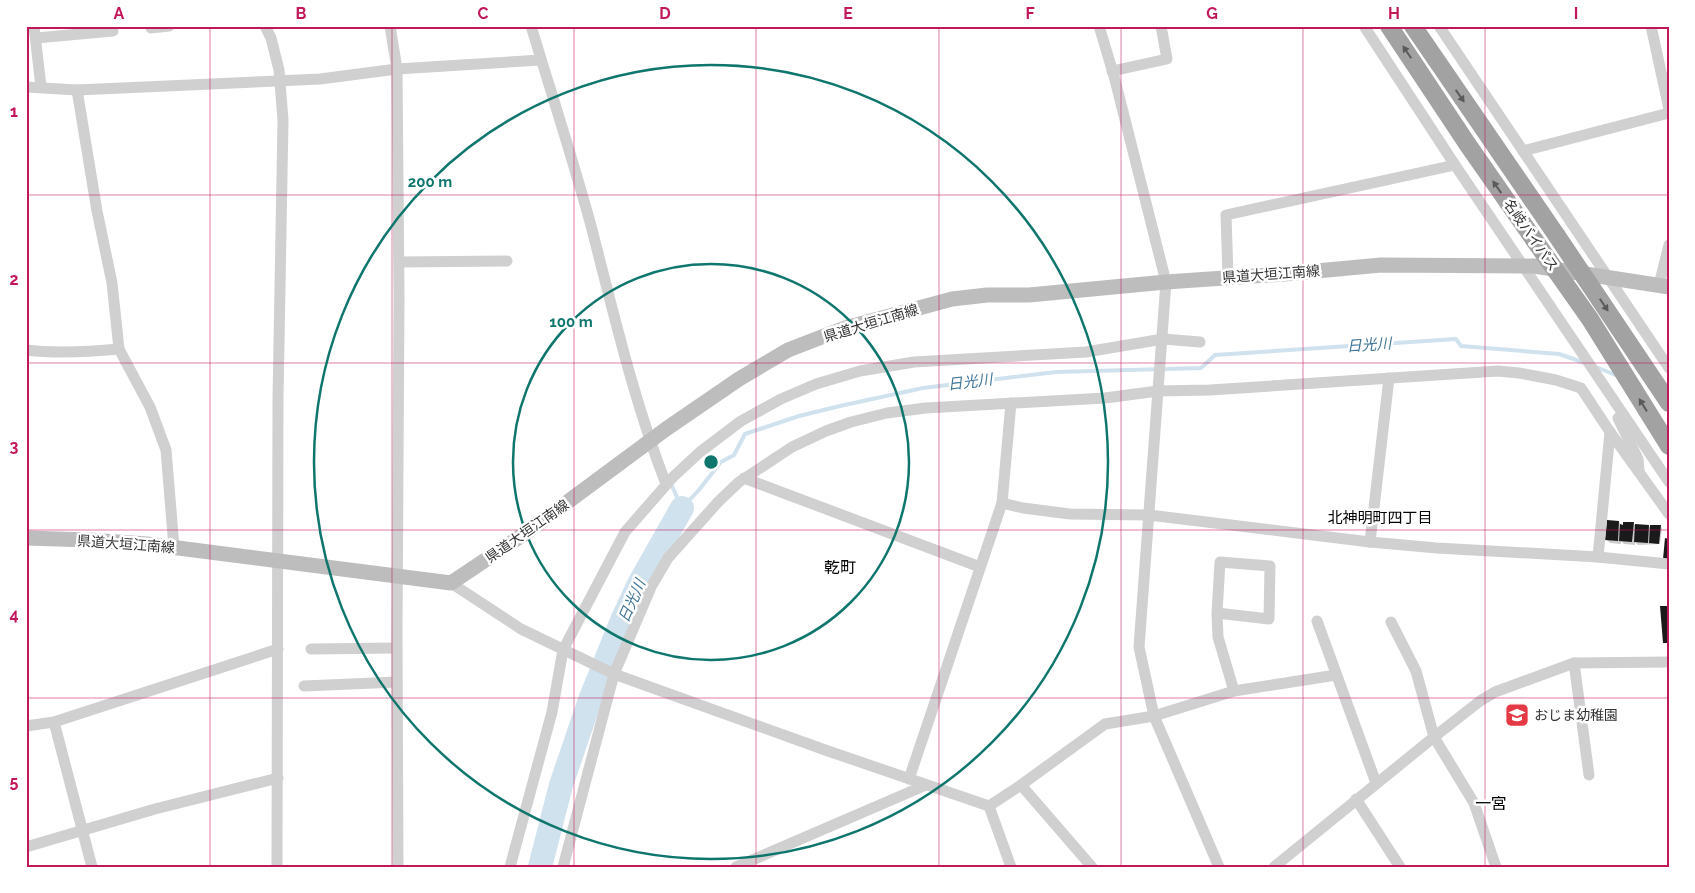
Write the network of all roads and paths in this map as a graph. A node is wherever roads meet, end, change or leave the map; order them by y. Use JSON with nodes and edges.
{"nodes":[{"id":1,"x":169,"y":26,"type":"edge"},
{"id":2,"x":265,"y":26,"type":"edge"},
{"id":3,"x":390,"y":26,"type":"edge"},
{"id":4,"x":532,"y":26,"type":"edge"},
{"id":5,"x":1099,"y":26,"type":"edge"},
{"id":6,"x":1161,"y":26,"type":"edge"},
{"id":7,"x":1364,"y":26,"type":"edge"},
{"id":8,"x":1389,"y":26,"type":"edge"},
{"id":9,"x":1414,"y":26,"type":"edge"},
{"id":10,"x":1439,"y":26,"type":"edge"},
{"id":11,"x":1650,"y":26,"type":"edge"},
{"id":12,"x":151,"y":28,"type":"dead end"},
{"id":13,"x":113,"y":31,"type":"dead end"},
{"id":14,"x":35,"y":32,"type":"edge"},
{"id":15,"x":542,"y":60,"type":"junction"},
{"id":16,"x":397,"y":69,"type":"junction"},
{"id":17,"x":1112,"y":71,"type":"junction"},
{"id":18,"x":280,"y":80,"type":"junction"},
{"id":19,"x":26,"y":87,"type":"edge"},
{"id":20,"x":40,"y":87,"type":"junction"},
{"id":21,"x":78,"y":90,"type":"junction"},
{"id":22,"x":1669,"y":109,"type":"edge"},
{"id":23,"x":1669,"y":113,"type":"edge"},
{"id":24,"x":1523,"y":151,"type":"junction"},
{"id":25,"x":1455,"y":165,"type":"junction"},
{"id":26,"x":1669,"y":246,"type":"edge"},
{"id":27,"x":507,"y":261,"type":"dead end"},
{"id":28,"x":399,"y":262,"type":"junction"},
{"id":29,"x":1523,"y":266,"type":"junction"},
{"id":30,"x":1606,"y":276,"type":"junction"},
{"id":31,"x":1228,"y":277,"type":"junction"},
{"id":32,"x":1166,"y":282,"type":"junction"},
{"id":33,"x":1664,"y":286,"type":"edge"},
{"id":34,"x":1163,"y":342,"type":"junction"},
{"id":35,"x":1200,"y":342,"type":"dead end"},
{"id":36,"x":119,"y":349,"type":"junction"},
{"id":37,"x":26,"y":350,"type":"edge"},
{"id":38,"x":1669,"y":368,"type":"edge"},
{"id":39,"x":1389,"y":378,"type":"junction"},
{"id":40,"x":1602,"y":385,"type":"junction"},
{"id":41,"x":1158,"y":389,"type":"junction"},
{"id":42,"x":1011,"y":403,"type":"junction"},
{"id":43,"x":1669,"y":403,"type":"edge"},
{"id":44,"x":1610,"y":432,"type":"junction"},
{"id":45,"x":650,"y":442,"type":"junction"},
{"id":46,"x":1669,"y":446,"type":"edge"},
{"id":47,"x":1639,"y":473,"type":"junction"},
{"id":48,"x":744,"y":478,"type":"junction"},
{"id":49,"x":1669,"y":482,"type":"edge"},
{"id":50,"x":666,"y":484,"type":"junction"},
{"id":51,"x":1002,"y":503,"type":"junction"},
{"id":52,"x":1669,"y":514,"type":"edge"},
{"id":53,"x":1149,"y":515,"type":"junction"},
{"id":54,"x":26,"y":538,"type":"edge"},
{"id":55,"x":1370,"y":542,"type":"junction"},
{"id":56,"x":174,"y":547,"type":"junction"},
{"id":57,"x":1598,"y":557,"type":"junction"},
{"id":58,"x":278,"y":560,"type":"junction"},
{"id":59,"x":1669,"y":564,"type":"edge"},
{"id":60,"x":980,"y":567,"type":"junction"},
{"id":61,"x":397,"y":576,"type":"junction"},
{"id":62,"x":451,"y":584,"type":"junction"},
{"id":63,"x":1217,"y":613,"type":"junction"},
{"id":64,"x":1317,"y":621,"type":"dead end"},
{"id":65,"x":1391,"y":622,"type":"dead end"},
{"id":66,"x":397,"y":648,"type":"junction"},
{"id":67,"x":278,"y":649,"type":"junction"},
{"id":68,"x":311,"y":649,"type":"dead end"},
{"id":69,"x":565,"y":651,"type":"junction"},
{"id":70,"x":1669,"y":662,"type":"edge"},
{"id":71,"x":1574,"y":663,"type":"junction"},
{"id":72,"x":612,"y":673,"type":"junction"},
{"id":73,"x":1336,"y":675,"type":"junction"},
{"id":74,"x":397,"y":682,"type":"junction"},
{"id":75,"x":304,"y":686,"type":"dead end"},
{"id":76,"x":1234,"y":691,"type":"junction"},
{"id":77,"x":1154,"y":716,"type":"junction"},
{"id":78,"x":54,"y":722,"type":"junction"},
{"id":79,"x":26,"y":726,"type":"edge"},
{"id":80,"x":1434,"y":737,"type":"junction"},
{"id":81,"x":1589,"y":775,"type":"dead end"},
{"id":82,"x":278,"y":778,"type":"junction"},
{"id":83,"x":909,"y":779,"type":"junction"},
{"id":84,"x":1376,"y":783,"type":"junction"},
{"id":85,"x":926,"y":785,"type":"junction"},
{"id":86,"x":1021,"y":785,"type":"junction"},
{"id":87,"x":1356,"y":799,"type":"junction"},
{"id":88,"x":988,"y":806,"type":"junction"},
{"id":89,"x":82,"y":830,"type":"junction"},
{"id":90,"x":26,"y":847,"type":"edge"},
{"id":91,"x":92,"y":867,"type":"edge"},
{"id":92,"x":277,"y":867,"type":"edge"},
{"id":93,"x":398,"y":867,"type":"edge"},
{"id":94,"x":510,"y":867,"type":"edge"},
{"id":95,"x":563,"y":867,"type":"edge"},
{"id":96,"x":736,"y":867,"type":"edge"},
{"id":97,"x":1012,"y":867,"type":"edge"},
{"id":98,"x":1092,"y":867,"type":"edge"},
{"id":99,"x":1219,"y":867,"type":"edge"},
{"id":100,"x":1274,"y":867,"type":"edge"},
{"id":101,"x":1400,"y":867,"type":"edge"},
{"id":102,"x":1496,"y":867,"type":"edge"}],
"edges":[{"from":1,"to":12,"type":"street"},
{"from":2,"to":18,"type":"street"},
{"from":3,"to":16,"type":"street"},
{"from":4,"to":15,"type":"street"},
{"from":5,"to":17,"type":"street"},
{"from":6,"to":17,"type":"street"},
{"from":7,"to":25,"type":"street"},
{"from":46,"to":8,"type":"highway","name":"名岐バイパス","one_way":true,"bridge":true},
{"from":9,"to":43,"type":"highway","name":"名岐バイパス","one_way":true,"bridge":true},
{"from":10,"to":24,"type":"street"},
{"from":11,"to":22,"type":"street"},
{"from":13,"to":14,"type":"street"},
{"from":14,"to":20,"type":"street"},
{"from":15,"to":16,"type":"street"},
{"from":15,"to":45,"type":"street"},
{"from":16,"to":18,"type":"street"},
{"from":16,"to":28,"type":"street"},
{"from":17,"to":32,"type":"street"},
{"from":18,"to":21,"type":"street"},
{"from":18,"to":58,"type":"street"},
{"from":19,"to":20,"type":"street"},
{"from":20,"to":21,"type":"street"},
{"from":21,"to":36,"type":"street"},
{"from":23,"to":24,"type":"street"},
{"from":24,"to":30,"type":"street"},
{"from":25,"to":29,"type":"street"},
{"from":25,"to":31,"type":"street"},
{"from":26,"to":33,"type":"street"},
{"from":27,"to":28,"type":"street"},
{"from":28,"to":61,"type":"street"},
{"from":29,"to":30,"type":"main road","name":"県道大垣江南線"},
{"from":29,"to":31,"type":"main road","name":"県道大垣江南線"},
{"from":29,"to":40,"type":"street"},
{"from":30,"to":33,"type":"main road","name":"県道大垣江南線"},
{"from":30,"to":38,"type":"street"},
{"from":31,"to":32,"type":"main road","name":"県道大垣江南線"},
{"from":32,"to":34,"type":"street"},
{"from":32,"to":45,"type":"main road","name":"県道大垣江南線"},
{"from":34,"to":35,"type":"street"},
{"from":34,"to":41,"type":"street"},
{"from":34,"to":50,"type":"street"},
{"from":36,"to":37,"type":"street"},
{"from":36,"to":56,"type":"street"},
{"from":39,"to":41,"type":"street"},
{"from":39,"to":44,"type":"street"},
{"from":39,"to":55,"type":"street"},
{"from":40,"to":47,"type":"street"},
{"from":40,"to":49,"type":"street"},
{"from":41,"to":42,"type":"street"},
{"from":41,"to":53,"type":"street"},
{"from":42,"to":48,"type":"street"},
{"from":42,"to":51,"type":"street"},
{"from":44,"to":47,"type":"street"},
{"from":44,"to":57,"type":"street"},
{"from":45,"to":50,"type":"street"},
{"from":45,"to":62,"type":"main road","name":"県道大垣江南線"},
{"from":47,"to":52,"type":"street"},
{"from":48,"to":60,"type":"street"},
{"from":48,"to":72,"type":"street"},
{"from":50,"to":69,"type":"street"},
{"from":51,"to":53,"type":"street"},
{"from":51,"to":60,"type":"street"},
{"from":53,"to":55,"type":"street"},
{"from":53,"to":77,"type":"street"},
{"from":54,"to":56,"type":"main road","name":"県道大垣江南線"},
{"from":55,"to":57,"type":"street"},
{"from":56,"to":58,"type":"main road","name":"県道大垣江南線"},
{"from":57,"to":59,"type":"street"},
{"from":58,"to":61,"type":"main road","name":"県道大垣江南線"},
{"from":58,"to":67,"type":"street"},
{"from":60,"to":83,"type":"street"},
{"from":61,"to":62,"type":"main road","name":"県道大垣江南線"},
{"from":61,"to":66,"type":"street"},
{"from":62,"to":69,"type":"street"},
{"from":63,"to":63,"type":"street"},
{"from":63,"to":76,"type":"street"},
{"from":64,"to":73,"type":"street"},
{"from":65,"to":80,"type":"street"},
{"from":66,"to":68,"type":"street"},
{"from":66,"to":74,"type":"street"},
{"from":67,"to":78,"type":"street"},
{"from":67,"to":82,"type":"street"},
{"from":69,"to":72,"type":"street"},
{"from":69,"to":94,"type":"street"},
{"from":70,"to":71,"type":"street"},
{"from":71,"to":80,"type":"street"},
{"from":71,"to":81,"type":"street"},
{"from":72,"to":83,"type":"street"},
{"from":72,"to":95,"type":"street"},
{"from":73,"to":76,"type":"street"},
{"from":73,"to":84,"type":"street"},
{"from":74,"to":75,"type":"street"},
{"from":74,"to":93,"type":"street"},
{"from":76,"to":77,"type":"street"},
{"from":77,"to":86,"type":"street"},
{"from":77,"to":99,"type":"street"},
{"from":78,"to":79,"type":"street"},
{"from":78,"to":89,"type":"street"},
{"from":80,"to":84,"type":"street"},
{"from":80,"to":102,"type":"street"},
{"from":82,"to":89,"type":"street"},
{"from":82,"to":92,"type":"street"},
{"from":83,"to":85,"type":"street"},
{"from":84,"to":87,"type":"street"},
{"from":85,"to":88,"type":"street"},
{"from":85,"to":96,"type":"street"},
{"from":86,"to":88,"type":"street"},
{"from":86,"to":98,"type":"street"},
{"from":87,"to":100,"type":"street"},
{"from":87,"to":101,"type":"street"},
{"from":88,"to":97,"type":"street"},
{"from":89,"to":90,"type":"street"},
{"from":89,"to":91,"type":"street"}]}
